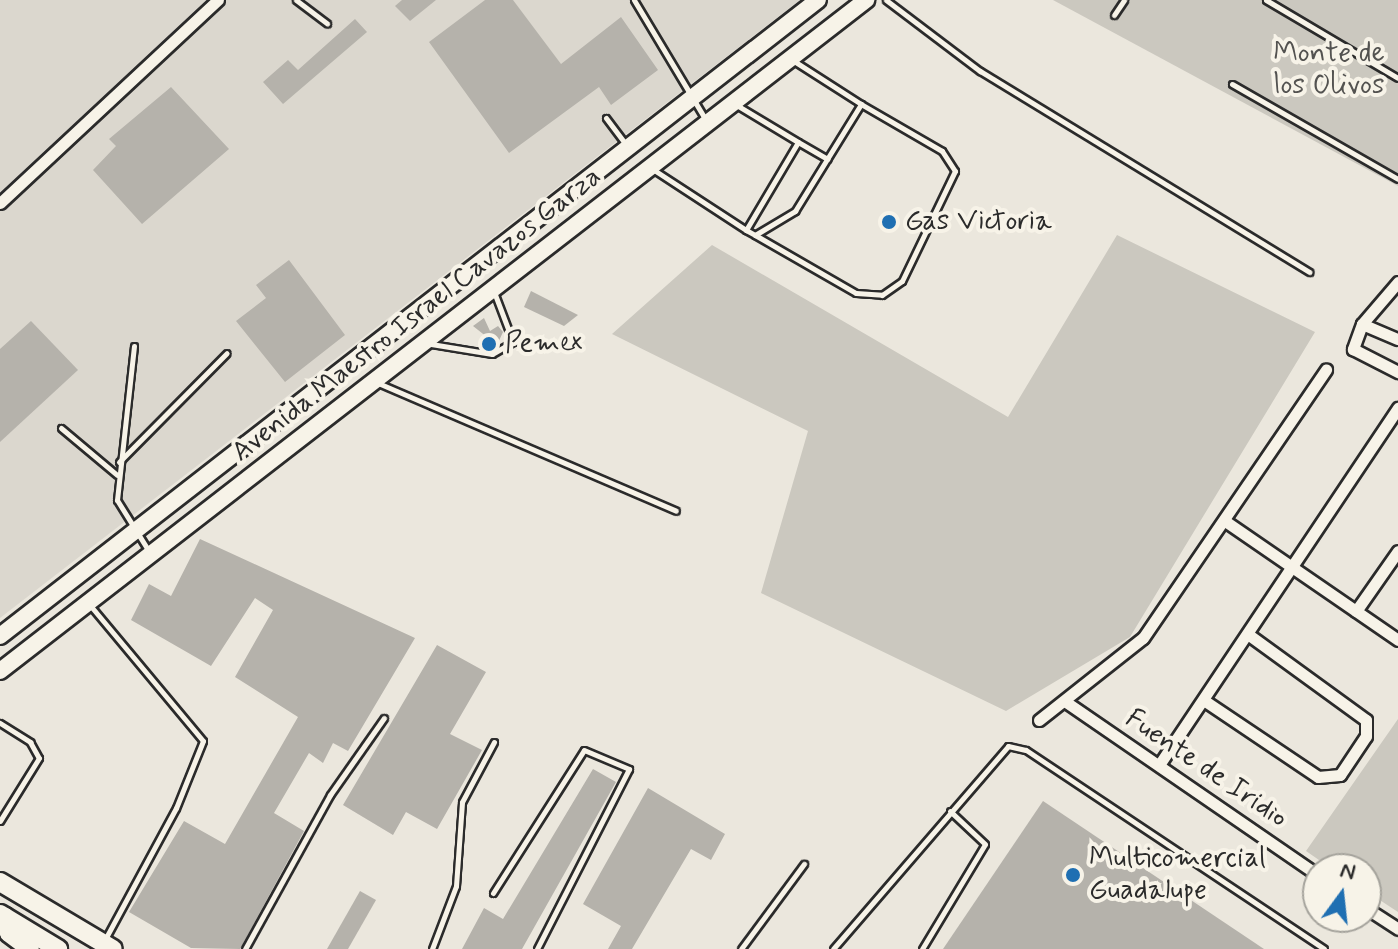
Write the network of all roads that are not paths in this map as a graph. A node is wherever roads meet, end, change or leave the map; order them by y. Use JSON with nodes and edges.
{"nodes":[{"id":1,"x":218,"y":0,"type":"edge"},
{"id":2,"x":296,"y":0,"type":"edge"},
{"id":3,"x":634,"y":0,"type":"edge"},
{"id":4,"x":818,"y":0,"type":"edge"},
{"id":5,"x":866,"y":0,"type":"edge"},
{"id":6,"x":886,"y":0,"type":"edge"},
{"id":7,"x":1124,"y":0,"type":"edge"},
{"id":8,"x":1266,"y":0,"type":"edge"},
{"id":9,"x":1114,"y":15,"type":"dead end"},
{"id":10,"x":327,"y":23,"type":"dead end"},
{"id":11,"x":790,"y":58,"type":"junction"},
{"id":12,"x":1398,"y":78,"type":"edge"},
{"id":13,"x":1232,"y":84,"type":"dead end"},
{"id":14,"x":692,"y":99,"type":"junction"},
{"id":15,"x":733,"y":103,"type":"junction"},
{"id":16,"x":861,"y":104,"type":"junction"},
{"id":17,"x":606,"y":118,"type":"dead end"},
{"id":18,"x":707,"y":123,"type":"junction"},
{"id":19,"x":798,"y":142,"type":"junction"},
{"id":20,"x":629,"y":149,"type":"junction"},
{"id":21,"x":827,"y":159,"type":"junction"},
{"id":22,"x":649,"y":167,"type":"junction"},
{"id":23,"x":593,"y":177,"type":"junction"},
{"id":24,"x":1398,"y":179,"type":"edge"},
{"id":25,"x":610,"y":197,"type":"junction"},
{"id":26,"x":0,"y":203,"type":"edge"},
{"id":27,"x":534,"y":222,"type":"junction"},
{"id":28,"x":746,"y":230,"type":"junction"},
{"id":29,"x":755,"y":235,"type":"junction"},
{"id":30,"x":552,"y":245,"type":"junction"},
{"id":31,"x":1309,"y":272,"type":"dead end"},
{"id":32,"x":1398,"y":282,"type":"edge"},
{"id":33,"x":493,"y":291,"type":"junction"},
{"id":34,"x":1362,"y":324,"type":"junction"},
{"id":35,"x":1398,"y":339,"type":"edge"},
{"id":36,"x":426,"y":343,"type":"junction"},
{"id":37,"x":134,"y":346,"type":"dead end"},
{"id":38,"x":227,"y":353,"type":"dead end"},
{"id":39,"x":1326,"y":370,"type":"dead end"},
{"id":40,"x":1398,"y":372,"type":"edge"},
{"id":41,"x":378,"y":383,"type":"junction"},
{"id":42,"x":1398,"y":408,"type":"edge"},
{"id":43,"x":61,"y":428,"type":"dead end"},
{"id":44,"x":119,"y":463,"type":"junction"},
{"id":45,"x":117,"y":475,"type":"junction"},
{"id":46,"x":676,"y":511,"type":"dead end"},
{"id":47,"x":1225,"y":521,"type":"junction"},
{"id":48,"x":134,"y":533,"type":"junction"},
{"id":49,"x":1398,"y":551,"type":"edge"},
{"id":50,"x":150,"y":554,"type":"junction"},
{"id":51,"x":1292,"y":567,"type":"junction"},
{"id":52,"x":88,"y":604,"type":"junction"},
{"id":53,"x":1356,"y":611,"type":"junction"},
{"id":54,"x":1249,"y":635,"type":"junction"},
{"id":55,"x":0,"y":636,"type":"edge"},
{"id":56,"x":1398,"y":640,"type":"edge"},
{"id":57,"x":0,"y":671,"type":"edge"},
{"id":58,"x":1205,"y":701,"type":"junction"},
{"id":59,"x":1066,"y":702,"type":"junction"},
{"id":60,"x":384,"y":718,"type":"dead end"},
{"id":61,"x":1039,"y":720,"type":"dead end"},
{"id":62,"x":0,"y":723,"type":"edge"},
{"id":63,"x":494,"y":742,"type":"dead end"},
{"id":64,"x":1159,"y":765,"type":"junction"},
{"id":65,"x":950,"y":811,"type":"junction"},
{"id":66,"x":0,"y":821,"type":"edge"},
{"id":67,"x":804,"y":864,"type":"dead end"},
{"id":68,"x":1302,"y":864,"type":"edge"},
{"id":69,"x":0,"y":882,"type":"edge"},
{"id":70,"x":493,"y":893,"type":"dead end"},
{"id":71,"x":2,"y":916,"type":"edge"},
{"id":72,"x":108,"y":946,"type":"edge"},
{"id":73,"x":30,"y":949,"type":"edge"},
{"id":74,"x":58,"y":949,"type":"edge"},
{"id":75,"x":245,"y":949,"type":"edge"},
{"id":76,"x":432,"y":949,"type":"edge"},
{"id":77,"x":537,"y":949,"type":"edge"},
{"id":78,"x":741,"y":949,"type":"edge"},
{"id":79,"x":833,"y":949,"type":"edge"},
{"id":80,"x":922,"y":949,"type":"edge"},
{"id":81,"x":1324,"y":949,"type":"edge"}],
"edges":[{"from":1,"to":26,"type":"street"},
{"from":2,"to":10,"type":"lane"},
{"from":3,"to":14,"type":"lane"},
{"from":4,"to":14,"type":"main road","name":"Avenida Maestro Israel Cavazos Garza"},
{"from":5,"to":11,"type":"main road","name":"Avenida Maestro Israel Cavazos Garza"},
{"from":6,"to":31,"type":"lane"},
{"from":7,"to":9,"type":"lane"},
{"from":8,"to":12,"type":"lane"},
{"from":11,"to":15,"type":"main road","name":"Avenida Maestro Israel Cavazos Garza"},
{"from":11,"to":16,"type":"lane"},
{"from":13,"to":24,"type":"lane"},
{"from":14,"to":18,"type":"lane"},
{"from":14,"to":20,"type":"main road","name":"Avenida Maestro Israel Cavazos Garza"},
{"from":15,"to":18,"type":"main road","name":"Avenida Maestro Israel Cavazos Garza"},
{"from":15,"to":19,"type":"lane"},
{"from":16,"to":21,"type":"lane"},
{"from":16,"to":29,"type":"lane"},
{"from":17,"to":20,"type":"lane"},
{"from":18,"to":22,"type":"main road","name":"Avenida Maestro Israel Cavazos Garza"},
{"from":19,"to":21,"type":"lane"},
{"from":19,"to":28,"type":"lane"},
{"from":20,"to":23,"type":"main road","name":"Avenida Maestro Israel Cavazos Garza"},
{"from":21,"to":29,"type":"lane"},
{"from":22,"to":25,"type":"main road","name":"Avenida Maestro Israel Cavazos Garza"},
{"from":22,"to":28,"type":"lane"},
{"from":23,"to":25,"type":"main road"},
{"from":23,"to":27,"type":"main road","name":"Avenida Maestro Israel Cavazos Garza"},
{"from":25,"to":30,"type":"main road","name":"Avenida Maestro Israel Cavazos Garza"},
{"from":27,"to":30,"type":"main road"},
{"from":27,"to":48,"type":"main road","name":"Avenida Maestro Israel Cavazos Garza"},
{"from":28,"to":29,"type":"lane"},
{"from":30,"to":33,"type":"main road","name":"Avenida Maestro Israel Cavazos Garza"},
{"from":32,"to":34,"type":"street"},
{"from":33,"to":36,"type":"main road","name":"Avenida Maestro Israel Cavazos Garza"},
{"from":33,"to":36,"type":"lane"},
{"from":34,"to":35,"type":"street"},
{"from":34,"to":40,"type":"street"},
{"from":36,"to":41,"type":"main road","name":"Avenida Maestro Israel Cavazos Garza"},
{"from":37,"to":44,"type":"lane"},
{"from":38,"to":44,"type":"lane"},
{"from":39,"to":47,"type":"street"},
{"from":41,"to":46,"type":"lane"},
{"from":41,"to":50,"type":"main road","name":"Avenida Maestro Israel Cavazos Garza"},
{"from":42,"to":51,"type":"street"},
{"from":43,"to":45,"type":"lane"},
{"from":44,"to":45,"type":"lane"},
{"from":45,"to":48,"type":"lane"},
{"from":47,"to":51,"type":"street"},
{"from":47,"to":59,"type":"street"},
{"from":48,"to":50,"type":"lane"},
{"from":48,"to":55,"type":"main road","name":"Avenida Maestro Israel Cavazos Garza"},
{"from":49,"to":53,"type":"street"},
{"from":50,"to":52,"type":"main road","name":"Avenida Maestro Israel Cavazos Garza"},
{"from":51,"to":53,"type":"street"},
{"from":51,"to":54,"type":"street"},
{"from":52,"to":57,"type":"main road","name":"Avenida Maestro Israel Cavazos Garza"},
{"from":52,"to":72,"type":"lane"},
{"from":53,"to":56,"type":"street"},
{"from":54,"to":58,"type":"street"},
{"from":54,"to":58,"type":"street"},
{"from":58,"to":64,"type":"street"},
{"from":59,"to":61,"type":"street"},
{"from":59,"to":64,"type":"street","name":"Fuente de Iridio"},
{"from":60,"to":75,"type":"lane"},
{"from":62,"to":66,"type":"lane"},
{"from":63,"to":76,"type":"lane"},
{"from":64,"to":68,"type":"street","name":"Fuente de Iridio"},
{"from":65,"to":79,"type":"lane"},
{"from":65,"to":80,"type":"lane"},
{"from":65,"to":81,"type":"lane"},
{"from":67,"to":78,"type":"lane"},
{"from":69,"to":72,"type":"main road"},
{"from":70,"to":77,"type":"lane"},
{"from":71,"to":73,"type":"main road"},
{"from":71,"to":74,"type":"main road"}]}
